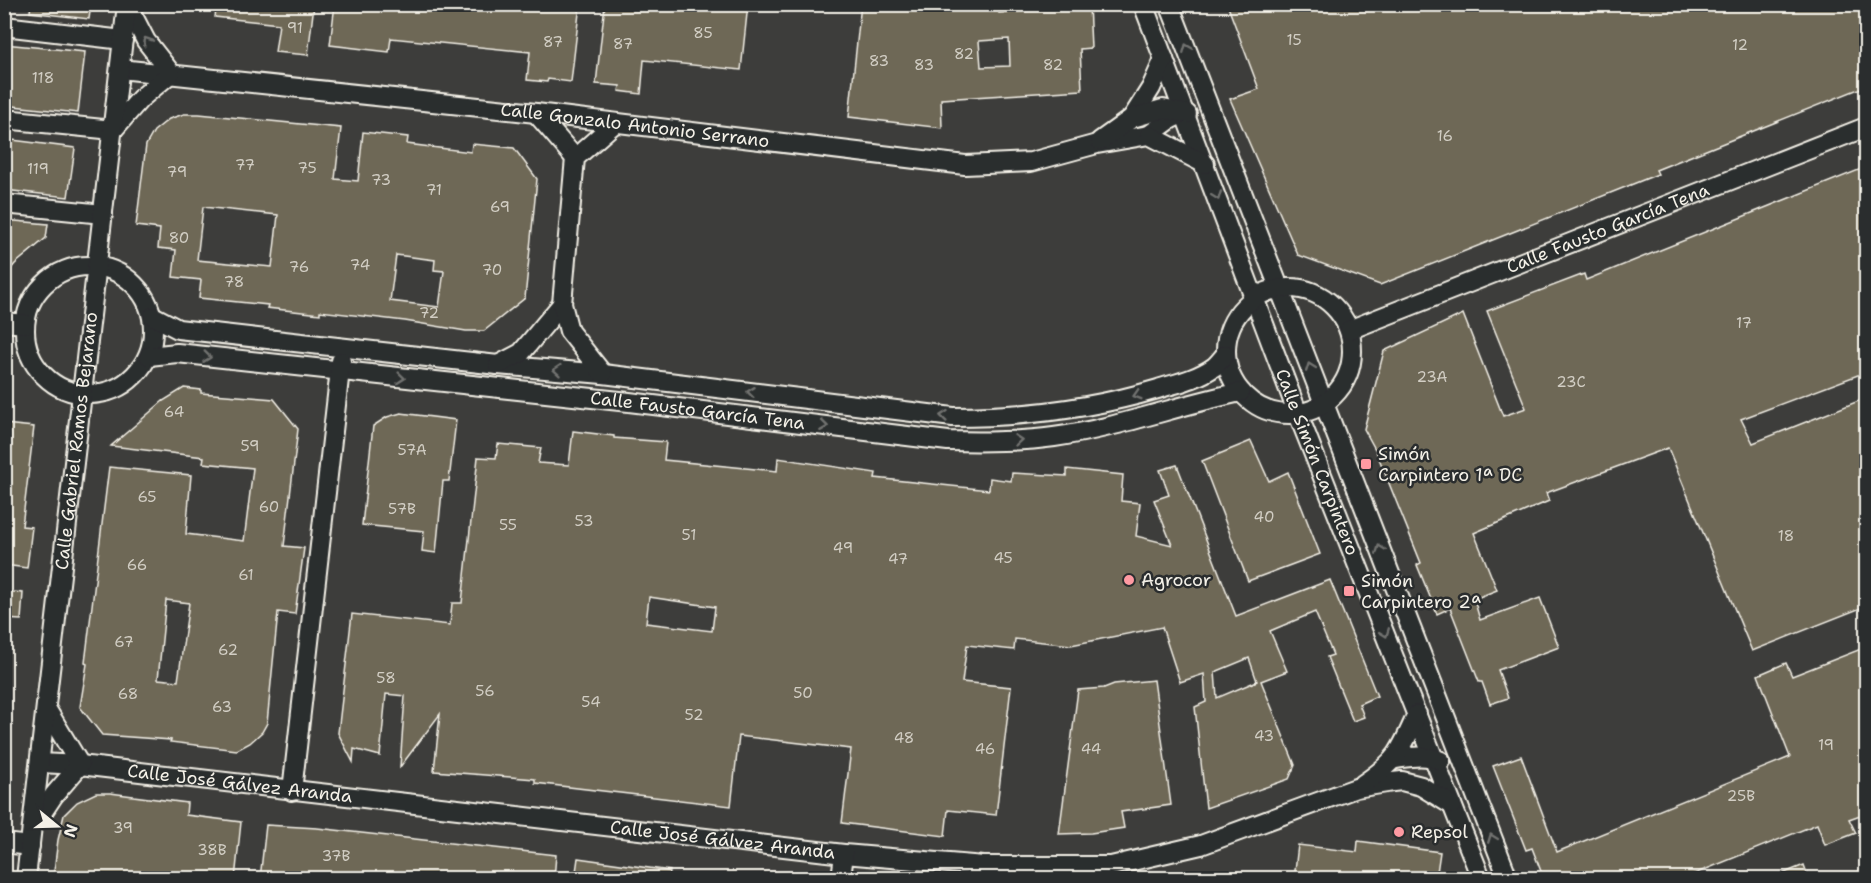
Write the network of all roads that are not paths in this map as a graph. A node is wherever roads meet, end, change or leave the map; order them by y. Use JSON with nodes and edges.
{"nodes":[{"id":1,"x":127,"y":4,"type":"edge"},
{"id":2,"x":1143,"y":4,"type":"edge"},
{"id":3,"x":1169,"y":4,"type":"edge"},
{"id":4,"x":4,"y":26,"type":"edge"},
{"id":5,"x":123,"y":40,"type":"junction"},
{"id":6,"x":1164,"y":59,"type":"junction"},
{"id":7,"x":120,"y":69,"type":"junction"},
{"id":8,"x":171,"y":74,"type":"junction"},
{"id":9,"x":1199,"y":80,"type":"junction"},
{"id":10,"x":536,"y":113,"type":"junction"},
{"id":11,"x":1184,"y":113,"type":"junction"},
{"id":12,"x":1132,"y":118,"type":"junction"},
{"id":13,"x":4,"y":119,"type":"edge"},
{"id":14,"x":615,"y":123,"type":"junction"},
{"id":15,"x":1866,"y":127,"type":"edge"},
{"id":16,"x":113,"y":130,"type":"junction"},
{"id":17,"x":1149,"y":135,"type":"junction"},
{"id":18,"x":1096,"y":144,"type":"junction"},
{"id":19,"x":575,"y":158,"type":"junction"},
{"id":20,"x":1205,"y":164,"type":"junction"},
{"id":21,"x":4,"y":204,"type":"edge"},
{"id":22,"x":103,"y":214,"type":"junction"},
{"id":23,"x":1258,"y":231,"type":"junction"},
{"id":24,"x":97,"y":265,"type":"junction"},
{"id":25,"x":1281,"y":288,"type":"junction"},
{"id":26,"x":1255,"y":298,"type":"junction"},
{"id":27,"x":562,"y":304,"type":"junction"},
{"id":28,"x":153,"y":316,"type":"junction"},
{"id":29,"x":4,"y":322,"type":"edge"},
{"id":30,"x":25,"y":324,"type":"junction"},
{"id":31,"x":1349,"y":330,"type":"junction"},
{"id":32,"x":342,"y":348,"type":"junction"},
{"id":33,"x":1226,"y":354,"type":"junction"},
{"id":34,"x":149,"y":356,"type":"junction"},
{"id":35,"x":498,"y":365,"type":"junction"},
{"id":36,"x":339,"y":372,"type":"junction"},
{"id":37,"x":603,"y":374,"type":"junction"},
{"id":38,"x":1241,"y":392,"type":"junction"},
{"id":39,"x":81,"y":394,"type":"junction"},
{"id":40,"x":1323,"y":404,"type":"junction"},
{"id":41,"x":1299,"y":414,"type":"junction"},
{"id":42,"x":47,"y":710,"type":"junction"},
{"id":43,"x":1417,"y":714,"type":"junction"},
{"id":44,"x":1446,"y":722,"type":"junction"},
{"id":45,"x":1434,"y":758,"type":"junction"},
{"id":46,"x":1395,"y":759,"type":"junction"},
{"id":47,"x":40,"y":763,"type":"junction"},
{"id":48,"x":80,"y":765,"type":"junction"},
{"id":49,"x":1467,"y":775,"type":"junction"},
{"id":50,"x":1402,"y":781,"type":"junction"},
{"id":51,"x":1356,"y":788,"type":"junction"},
{"id":52,"x":292,"y":791,"type":"junction"},
{"id":53,"x":1452,"y":805,"type":"junction"},
{"id":54,"x":33,"y":826,"type":"junction"},
{"id":55,"x":4,"y":843,"type":"edge"},
{"id":56,"x":30,"y":846,"type":"junction"},
{"id":57,"x":844,"y":854,"type":"junction"},
{"id":58,"x":1079,"y":872,"type":"edge"},
{"id":59,"x":26,"y":879,"type":"edge"},
{"id":60,"x":841,"y":879,"type":"edge"},
{"id":61,"x":1481,"y":879,"type":"edge"},
{"id":62,"x":1508,"y":879,"type":"edge"}],
"edges":[{"from":1,"to":5,"type":"street","name":"Calle Gabriel Ramos Bejarano"},
{"from":8,"to":1,"type":"street","one_way":true},
{"from":2,"to":6,"type":"street","name":"Calle Simón Carpintero"},
{"from":9,"to":3,"type":"street","name":"Calle Simón Carpintero","one_way":true},
{"from":4,"to":5,"type":"street"},
{"from":5,"to":7,"type":"street","name":"Calle Gabriel Ramos Bejarano"},
{"from":6,"to":11,"type":"street","name":"Calle Simón Carpintero"},
{"from":6,"to":12,"type":"street","name":"Calle Gonzalo Antonio Serrano"},
{"from":7,"to":8,"type":"street","name":"Calle Gonzalo Antonio Serrano"},
{"from":7,"to":16,"type":"street","name":"Calle Gabriel Ramos Bejarano"},
{"from":8,"to":10,"type":"street","name":"Calle Gonzalo Antonio Serrano"},
{"from":8,"to":16,"type":"street"},
{"from":9,"to":11,"type":"street"},
{"from":9,"to":23,"type":"street","name":"Calle Simón Carpintero"},
{"from":10,"to":14,"type":"street","name":"Calle Gonzalo Antonio Serrano"},
{"from":10,"to":19,"type":"street"},
{"from":11,"to":12,"type":"street","name":"Calle Gonzalo Antonio Serrano"},
{"from":11,"to":17,"type":"street","name":"Calle Gonzalo Antonio Serrano"},
{"from":11,"to":20,"type":"street","name":"Calle Simón Carpintero"},
{"from":11,"to":23,"type":"street","name":"Calle Simón Carpintero"},
{"from":12,"to":18,"type":"street","name":"Calle Gonzalo Antonio Serrano"},
{"from":13,"to":16,"type":"street"},
{"from":14,"to":18,"type":"street","name":"Calle Gonzalo Antonio Serrano"},
{"from":14,"to":19,"type":"street"},
{"from":15,"to":31,"type":"street","name":"Calle Fausto García Tena"},
{"from":16,"to":22,"type":"street","name":"Calle Gabriel Ramos Bejarano"},
{"from":17,"to":18,"type":"street","name":"Calle Gonzalo Antonio Serrano"},
{"from":17,"to":20,"type":"street"},
{"from":19,"to":27,"type":"street"},
{"from":20,"to":26,"type":"street","name":"Calle Simón Carpintero","one_way":true},
{"from":21,"to":22,"type":"street"},
{"from":22,"to":24,"type":"street","name":"Calle Gabriel Ramos Bejarano"},
{"from":23,"to":25,"type":"street","name":"Calle Simón Carpintero"},
{"from":24,"to":28,"type":"street"},
{"from":24,"to":30,"type":"street"},
{"from":24,"to":39,"type":"street","name":"Calle Gabriel Ramos Bejarano"},
{"from":25,"to":26,"type":"street"},
{"from":25,"to":31,"type":"street"},
{"from":40,"to":25,"type":"street","name":"Calle Simón Carpintero","one_way":true},
{"from":26,"to":33,"type":"street"},
{"from":26,"to":41,"type":"street","name":"Calle Simón Carpintero"},
{"from":27,"to":35,"type":"street"},
{"from":27,"to":37,"type":"street"},
{"from":28,"to":32,"type":"street","name":"Calle Fausto García Tena"},
{"from":28,"to":34,"type":"street"},
{"from":29,"to":30,"type":"street"},
{"from":30,"to":39,"type":"street"},
{"from":31,"to":40,"type":"street"},
{"from":32,"to":35,"type":"street","name":"Calle Fausto García Tena"},
{"from":32,"to":36,"type":"street"},
{"from":33,"to":37,"type":"street","name":"Calle Fausto García Tena","one_way":true},
{"from":33,"to":38,"type":"street"},
{"from":34,"to":36,"type":"street","name":"Calle Fausto García Tena","one_way":true},
{"from":34,"to":39,"type":"street"},
{"from":37,"to":35,"type":"street","name":"Calle Fausto García Tena","one_way":true},
{"from":36,"to":38,"type":"street","name":"Calle Fausto García Tena","one_way":true},
{"from":36,"to":52,"type":"street"},
{"from":38,"to":41,"type":"street"},
{"from":39,"to":42,"type":"street","name":"Calle Gabriel Ramos Bejarano"},
{"from":40,"to":41,"type":"street"},
{"from":44,"to":40,"type":"street","name":"Calle Simón Carpintero","one_way":true},
{"from":41,"to":43,"type":"street","name":"Calle Simón Carpintero","one_way":true},
{"from":42,"to":47,"type":"street","name":"Calle Gabriel Ramos Bejarano"},
{"from":42,"to":48,"type":"street"},
{"from":43,"to":45,"type":"street","name":"Calle Simón Carpintero"},
{"from":43,"to":46,"type":"street","name":"Calle José Gálvez Aranda"},
{"from":44,"to":45,"type":"street"},
{"from":44,"to":49,"type":"street","name":"Calle Simón Carpintero"},
{"from":45,"to":46,"type":"street"},
{"from":45,"to":49,"type":"street"},
{"from":45,"to":50,"type":"street"},
{"from":45,"to":53,"type":"street","name":"Calle Simón Carpintero"},
{"from":46,"to":51,"type":"street","name":"Calle José Gálvez Aranda"},
{"from":47,"to":48,"type":"street","name":"Calle José Gálvez Aranda"},
{"from":47,"to":54,"type":"street","name":"Calle Gabriel Ramos Bejarano"},
{"from":48,"to":52,"type":"street","name":"Calle José Gálvez Aranda"},
{"from":48,"to":54,"type":"street"},
{"from":62,"to":49,"type":"street","name":"Calle Simón Carpintero","one_way":true},
{"from":50,"to":51,"type":"street","name":"Calle José Gálvez Aranda"},
{"from":50,"to":53,"type":"street","name":"Calle José Gálvez Aranda"},
{"from":51,"to":58,"type":"street","name":"Calle José Gálvez Aranda"},
{"from":52,"to":57,"type":"street","name":"Calle José Gálvez Aranda"},
{"from":53,"to":61,"type":"street","name":"Calle Simón Carpintero"},
{"from":54,"to":56,"type":"street","name":"Calle Gabriel Ramos Bejarano"},
{"from":55,"to":56,"type":"street"},
{"from":56,"to":59,"type":"street","name":"Calle Gabriel Ramos Bejarano"},
{"from":57,"to":58,"type":"street","name":"Calle José Gálvez Aranda"},
{"from":57,"to":60,"type":"street"}]}
